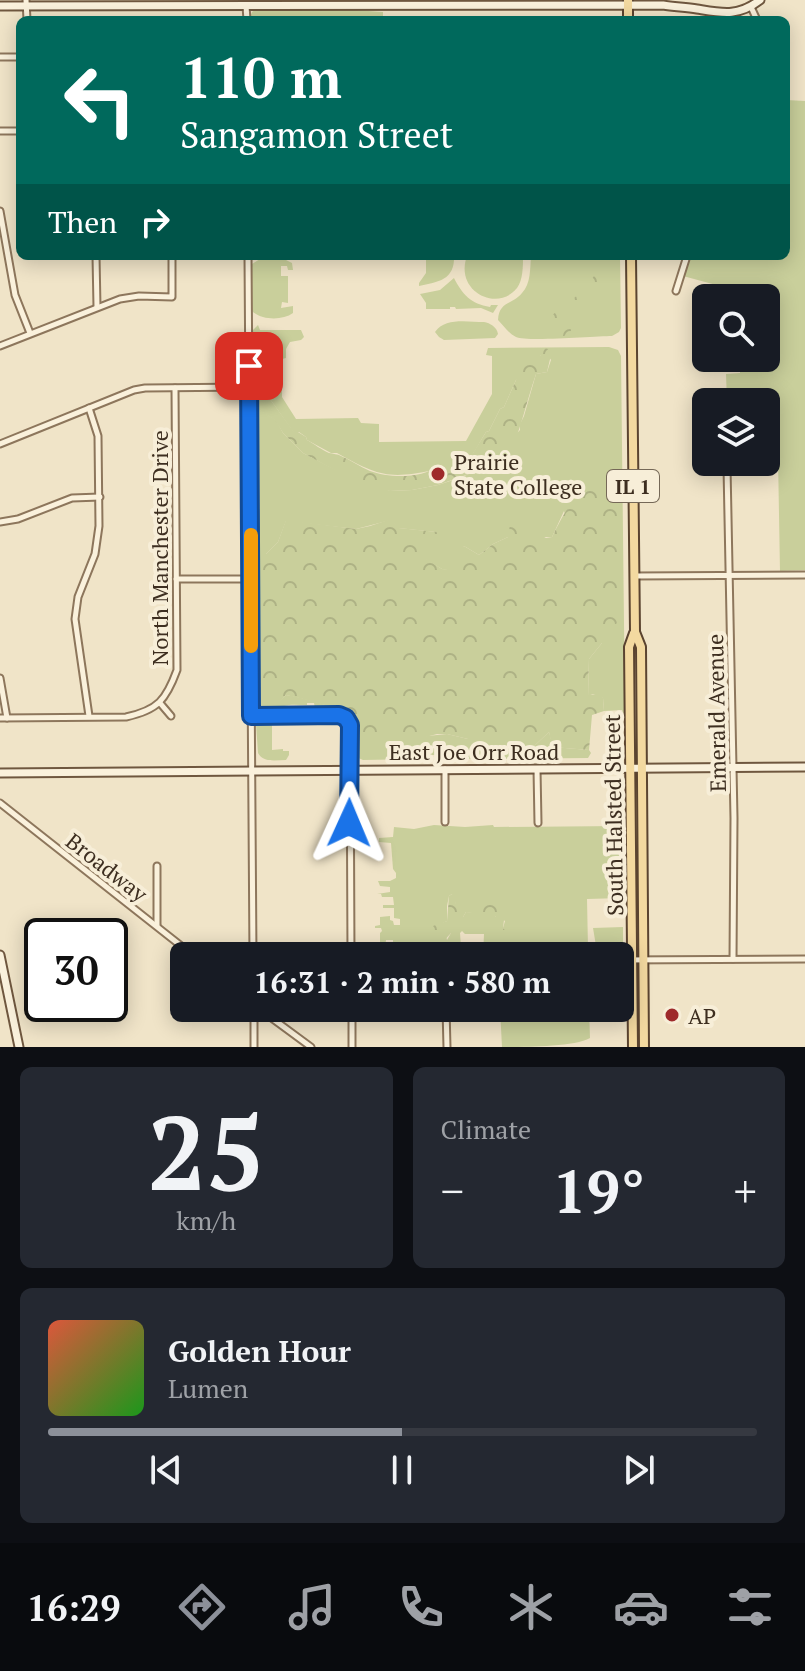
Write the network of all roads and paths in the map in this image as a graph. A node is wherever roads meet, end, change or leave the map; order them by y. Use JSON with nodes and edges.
{"nodes":[{"id":1,"x":760,"y":0,"type":"edge"},
{"id":2,"x":26,"y":3,"type":"edge"},
{"id":3,"x":628,"y":3,"type":"edge"},
{"id":4,"x":0,"y":6,"type":"edge"},
{"id":5,"x":246,"y":6,"type":"junction"},
{"id":6,"x":751,"y":7,"type":"junction"},
{"id":7,"x":247,"y":16,"type":"edge"},
{"id":8,"x":755,"y":16,"type":"edge"},
{"id":9,"x":0,"y":211,"type":"edge"},
{"id":10,"x":96,"y":260,"type":"edge"},
{"id":11,"x":172,"y":260,"type":"edge"},
{"id":12,"x":248,"y":260,"type":"edge"},
{"id":13,"x":631,"y":260,"type":"edge"},
{"id":14,"x":686,"y":260,"type":"edge"},
{"id":15,"x":676,"y":291,"type":"dead end"},
{"id":16,"x":97,"y":307,"type":"junction"},
{"id":17,"x":30,"y":334,"type":"junction"},
{"id":18,"x":0,"y":346,"type":"edge"},
{"id":19,"x":249,"y":387,"type":"junction"},
{"id":20,"x":175,"y":388,"type":"junction"},
{"id":21,"x":89,"y":408,"type":"junction"},
{"id":22,"x":0,"y":444,"type":"edge"},
{"id":23,"x":727,"y":476,"type":"edge"},
{"id":24,"x":100,"y":497,"type":"junction"},
{"id":25,"x":0,"y":522,"type":"edge"},
{"id":26,"x":805,"y":575,"type":"edge"},
{"id":27,"x":634,"y":576,"type":"junction"},
{"id":28,"x":729,"y":576,"type":"junction"},
{"id":29,"x":176,"y":579,"type":"junction"},
{"id":30,"x":251,"y":579,"type":"junction"},
{"id":31,"x":635,"y":632,"type":"junction"},
{"id":32,"x":0,"y":678,"type":"edge"},
{"id":33,"x":160,"y":703,"type":"junction"},
{"id":34,"x":89,"y":716,"type":"junction"},
{"id":35,"x":171,"y":716,"type":"dead end"},
{"id":36,"x":251,"y":716,"type":"junction"},
{"id":37,"x":3,"y":718,"type":"edge"},
{"id":38,"x":732,"y":767,"type":"junction"},
{"id":39,"x":805,"y":767,"type":"edge"},
{"id":40,"x":630,"y":768,"type":"junction"},
{"id":41,"x":642,"y":768,"type":"junction"},
{"id":42,"x":445,"y":769,"type":"junction"},
{"id":43,"x":537,"y":769,"type":"junction"},
{"id":44,"x":350,"y":770,"type":"junction"},
{"id":45,"x":252,"y":771,"type":"junction"},
{"id":46,"x":1,"y":774,"type":"edge"},
{"id":47,"x":0,"y":803,"type":"edge"},
{"id":48,"x":445,"y":822,"type":"dead end"},
{"id":49,"x":538,"y":823,"type":"dead end"},
{"id":50,"x":157,"y":866,"type":"dead end"},
{"id":51,"x":157,"y":926,"type":"junction"},
{"id":52,"x":177,"y":942,"type":"edge"},
{"id":53,"x":253,"y":942,"type":"edge"},
{"id":54,"x":351,"y":942,"type":"edge"},
{"id":55,"x":633,"y":942,"type":"edge"},
{"id":56,"x":0,"y":955,"type":"edge"},
{"id":57,"x":733,"y":959,"type":"junction"},
{"id":58,"x":805,"y":959,"type":"edge"},
{"id":59,"x":634,"y":960,"type":"edge"},
{"id":60,"x":643,"y":960,"type":"junction"},
{"id":61,"x":255,"y":1022,"type":"edge"},
{"id":62,"x":276,"y":1022,"type":"edge"},
{"id":63,"x":352,"y":1022,"type":"edge"},
{"id":64,"x":446,"y":1022,"type":"edge"},
{"id":65,"x":633,"y":1022,"type":"edge"},
{"id":66,"x":19,"y":1047,"type":"edge"},
{"id":67,"x":254,"y":1047,"type":"edge"},
{"id":68,"x":311,"y":1047,"type":"edge"},
{"id":69,"x":352,"y":1047,"type":"edge"},
{"id":70,"x":447,"y":1047,"type":"edge"},
{"id":71,"x":633,"y":1047,"type":"edge"},
{"id":72,"x":644,"y":1047,"type":"edge"}],
"edges":[{"from":1,"to":6,"type":"street"},
{"from":2,"to":4,"type":"street"},
{"from":2,"to":5,"type":"street"},
{"from":3,"to":5,"type":"street"},
{"from":3,"to":6,"type":"street"},
{"from":5,"to":7,"type":"street"},
{"from":6,"to":8,"type":"street"},
{"from":9,"to":17,"type":"street"},
{"from":10,"to":16,"type":"street"},
{"from":11,"to":16,"type":"street"},
{"from":12,"to":19,"type":"street"},
{"from":13,"to":27,"type":"main road","name":"South Halsted Street","number":"IL 1"},
{"from":14,"to":15,"type":"street"},
{"from":16,"to":17,"type":"street"},
{"from":17,"to":18,"type":"street"},
{"from":19,"to":20,"type":"street"},
{"from":19,"to":30,"type":"street"},
{"from":20,"to":21,"type":"street"},
{"from":20,"to":29,"type":"street","name":"North Manchester Drive"},
{"from":21,"to":22,"type":"street"},
{"from":21,"to":24,"type":"street"},
{"from":23,"to":28,"type":"street","name":"Emerald Avenue"},
{"from":24,"to":25,"type":"street"},
{"from":24,"to":34,"type":"street"},
{"from":26,"to":28,"type":"street"},
{"from":27,"to":28,"type":"street"},
{"from":27,"to":31,"type":"main road","name":"South Halsted Street","number":"IL 1"},
{"from":28,"to":38,"type":"street","name":"Emerald Avenue"},
{"from":29,"to":30,"type":"street"},
{"from":29,"to":33,"type":"street","name":"North Manchester Drive"},
{"from":30,"to":36,"type":"street"},
{"from":31,"to":40,"type":"main road","name":"South Halsted Street","number":"IL 1"},
{"from":31,"to":41,"type":"main road","name":"South Halsted Street","number":"IL 1"},
{"from":32,"to":37,"type":"street"},
{"from":33,"to":34,"type":"street"},
{"from":33,"to":35,"type":"street"},
{"from":34,"to":37,"type":"street"},
{"from":36,"to":44,"type":"street"},
{"from":36,"to":45,"type":"street"},
{"from":38,"to":39,"type":"street","name":"East Joe Orr Road"},
{"from":38,"to":41,"type":"street","name":"East Joe Orr Road"},
{"from":38,"to":57,"type":"street","name":"Emerald Avenue"},
{"from":40,"to":41,"type":"street","name":"East Joe Orr Road"},
{"from":40,"to":43,"type":"street","name":"East Joe Orr Road"},
{"from":40,"to":55,"type":"main road","name":"South Halsted Street","number":"IL 1"},
{"from":41,"to":60,"type":"main road","name":"South Halsted Street","number":"IL 1"},
{"from":42,"to":43,"type":"street","name":"East Joe Orr Road"},
{"from":42,"to":44,"type":"street","name":"East Joe Orr Road"},
{"from":42,"to":48,"type":"street"},
{"from":43,"to":49,"type":"street"},
{"from":44,"to":45,"type":"street","name":"East Joe Orr Road"},
{"from":44,"to":54,"type":"street"},
{"from":45,"to":46,"type":"street","name":"East Joe Orr Road"},
{"from":45,"to":53,"type":"street"},
{"from":47,"to":51,"type":"street","name":"Broadway"},
{"from":50,"to":51,"type":"street"},
{"from":51,"to":52,"type":"street","name":"Broadway"},
{"from":56,"to":66,"type":"street"},
{"from":57,"to":58,"type":"street"},
{"from":57,"to":60,"type":"street"},
{"from":59,"to":60,"type":"street"},
{"from":60,"to":72,"type":"main road","name":"South Halsted Street","number":"IL 1"},
{"from":61,"to":67,"type":"street"},
{"from":62,"to":68,"type":"street"},
{"from":63,"to":69,"type":"street"},
{"from":64,"to":70,"type":"street"},
{"from":65,"to":71,"type":"main road","name":"South Halsted Street","number":"IL 1"}]}
